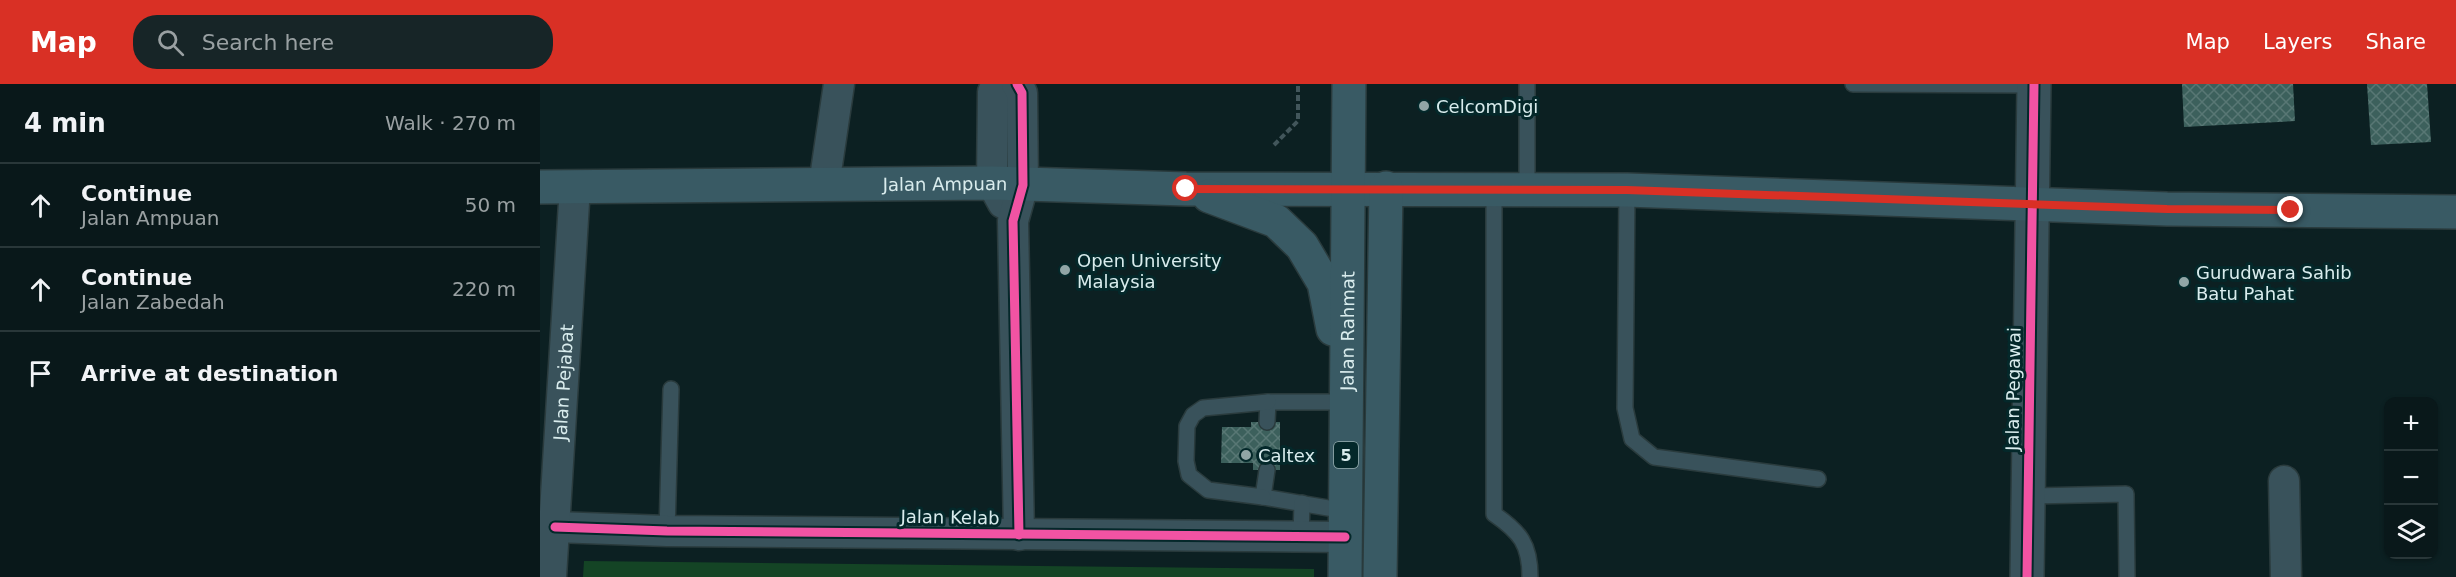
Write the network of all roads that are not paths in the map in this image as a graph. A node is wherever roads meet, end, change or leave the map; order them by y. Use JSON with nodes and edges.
{"nodes":[{"id":1,"x":839,"y":84,"type":"edge"},
{"id":2,"x":999,"y":84,"type":"edge"},
{"id":3,"x":1017,"y":84,"type":"edge"},
{"id":4,"x":1348,"y":84,"type":"edge"},
{"id":5,"x":1527,"y":84,"type":"edge"},
{"id":6,"x":1853,"y":84,"type":"edge"},
{"id":7,"x":2034,"y":85,"type":"edge"},
{"id":8,"x":1007,"y":184,"type":"junction"},
{"id":9,"x":824,"y":185,"type":"junction"},
{"id":10,"x":575,"y":186,"type":"junction"},
{"id":11,"x":540,"y":187,"type":"edge"},
{"id":12,"x":1348,"y":188,"type":"junction"},
{"id":13,"x":1386,"y":188,"type":"junction"},
{"id":14,"x":1186,"y":189,"type":"junction"},
{"id":15,"x":1494,"y":189,"type":"junction"},
{"id":16,"x":1527,"y":189,"type":"junction"},
{"id":17,"x":1627,"y":190,"type":"junction"},
{"id":18,"x":2032,"y":202,"type":"junction"},
{"id":19,"x":2456,"y":212,"type":"edge"},
{"id":20,"x":671,"y":389,"type":"dead end"},
{"id":21,"x":1268,"y":402,"type":"junction"},
{"id":22,"x":1347,"y":402,"type":"junction"},
{"id":23,"x":1267,"y":422,"type":"dead end"},
{"id":24,"x":1266,"y":470,"type":"dead end"},
{"id":25,"x":1818,"y":479,"type":"dead end"},
{"id":26,"x":2284,"y":481,"type":"dead end"},
{"id":27,"x":2027,"y":496,"type":"junction"},
{"id":28,"x":1263,"y":497,"type":"junction"},
{"id":29,"x":1302,"y":502,"type":"junction"},
{"id":30,"x":1346,"y":524,"type":"junction"},
{"id":31,"x":555,"y":527,"type":"junction"},
{"id":32,"x":667,"y":531,"type":"junction"},
{"id":33,"x":1019,"y":535,"type":"junction"},
{"id":34,"x":1301,"y":537,"type":"junction"},
{"id":35,"x":551,"y":577,"type":"edge"},
{"id":36,"x":1345,"y":577,"type":"edge"},
{"id":37,"x":1380,"y":577,"type":"edge"},
{"id":38,"x":1530,"y":577,"type":"edge"},
{"id":39,"x":2027,"y":577,"type":"edge"},
{"id":40,"x":2127,"y":577,"type":"edge"},
{"id":41,"x":2286,"y":577,"type":"edge"}],
"edges":[{"from":1,"to":9,"type":"street"},
{"from":2,"to":8,"type":"street"},
{"from":3,"to":8,"type":"street"},
{"from":4,"to":12,"type":"main road","name":"Jalan Rahmat"},
{"from":5,"to":16,"type":"lane"},
{"from":6,"to":7,"type":"lane"},
{"from":7,"to":18,"type":"street","name":"Jalan Pegawai"},
{"from":8,"to":9,"type":"main road","name":"Jalan Ampuan"},
{"from":8,"to":14,"type":"main road","name":"Jalan Ampuan"},
{"from":8,"to":33,"type":"street"},
{"from":9,"to":10,"type":"main road","name":"Jalan Ampuan"},
{"from":10,"to":11,"type":"main road","name":"Jalan Ampuan"},
{"from":10,"to":31,"type":"street","name":"Jalan Pejabat"},
{"from":12,"to":13,"type":"main road","name":"Jalan Ampuan"},
{"from":12,"to":14,"type":"main road","name":"Jalan Ampuan"},
{"from":12,"to":22,"type":"main road","name":"Jalan Rahmat","number":"5"},
{"from":13,"to":15,"type":"main road","name":"Jalan Ampuan"},
{"from":13,"to":37,"type":"main road","name":"Jalan Rahmat","number":"5"},
{"from":14,"to":22,"type":"main road"},
{"from":15,"to":16,"type":"main road","name":"Jalan Ampuan"},
{"from":15,"to":38,"type":"lane"},
{"from":16,"to":17,"type":"main road","name":"Jalan Ampuan"},
{"from":17,"to":18,"type":"main road","name":"Jalan Ampuan"},
{"from":17,"to":25,"type":"lane"},
{"from":18,"to":19,"type":"main road","name":"Jalan Ampuan"},
{"from":18,"to":27,"type":"street","name":"Jalan Pegawai"},
{"from":20,"to":32,"type":"lane"},
{"from":21,"to":22,"type":"lane"},
{"from":21,"to":23,"type":"lane"},
{"from":21,"to":28,"type":"lane"},
{"from":22,"to":30,"type":"main road","name":"Jalan Rahmat","number":"5"},
{"from":24,"to":28,"type":"lane"},
{"from":26,"to":41,"type":"street"},
{"from":27,"to":39,"type":"street","name":"Jalan Pegawai"},
{"from":27,"to":40,"type":"lane"},
{"from":28,"to":29,"type":"lane"},
{"from":29,"to":30,"type":"lane"},
{"from":29,"to":34,"type":"lane"},
{"from":30,"to":34,"type":"street","name":"Jalan Kelab"},
{"from":30,"to":36,"type":"main road","name":"Jalan Rahmat","number":"5"},
{"from":31,"to":32,"type":"street","name":"Jalan Kelab"},
{"from":31,"to":35,"type":"street","name":"Jalan Pejabat"},
{"from":32,"to":33,"type":"street","name":"Jalan Kelab"},
{"from":33,"to":34,"type":"street","name":"Jalan Kelab"}]}
